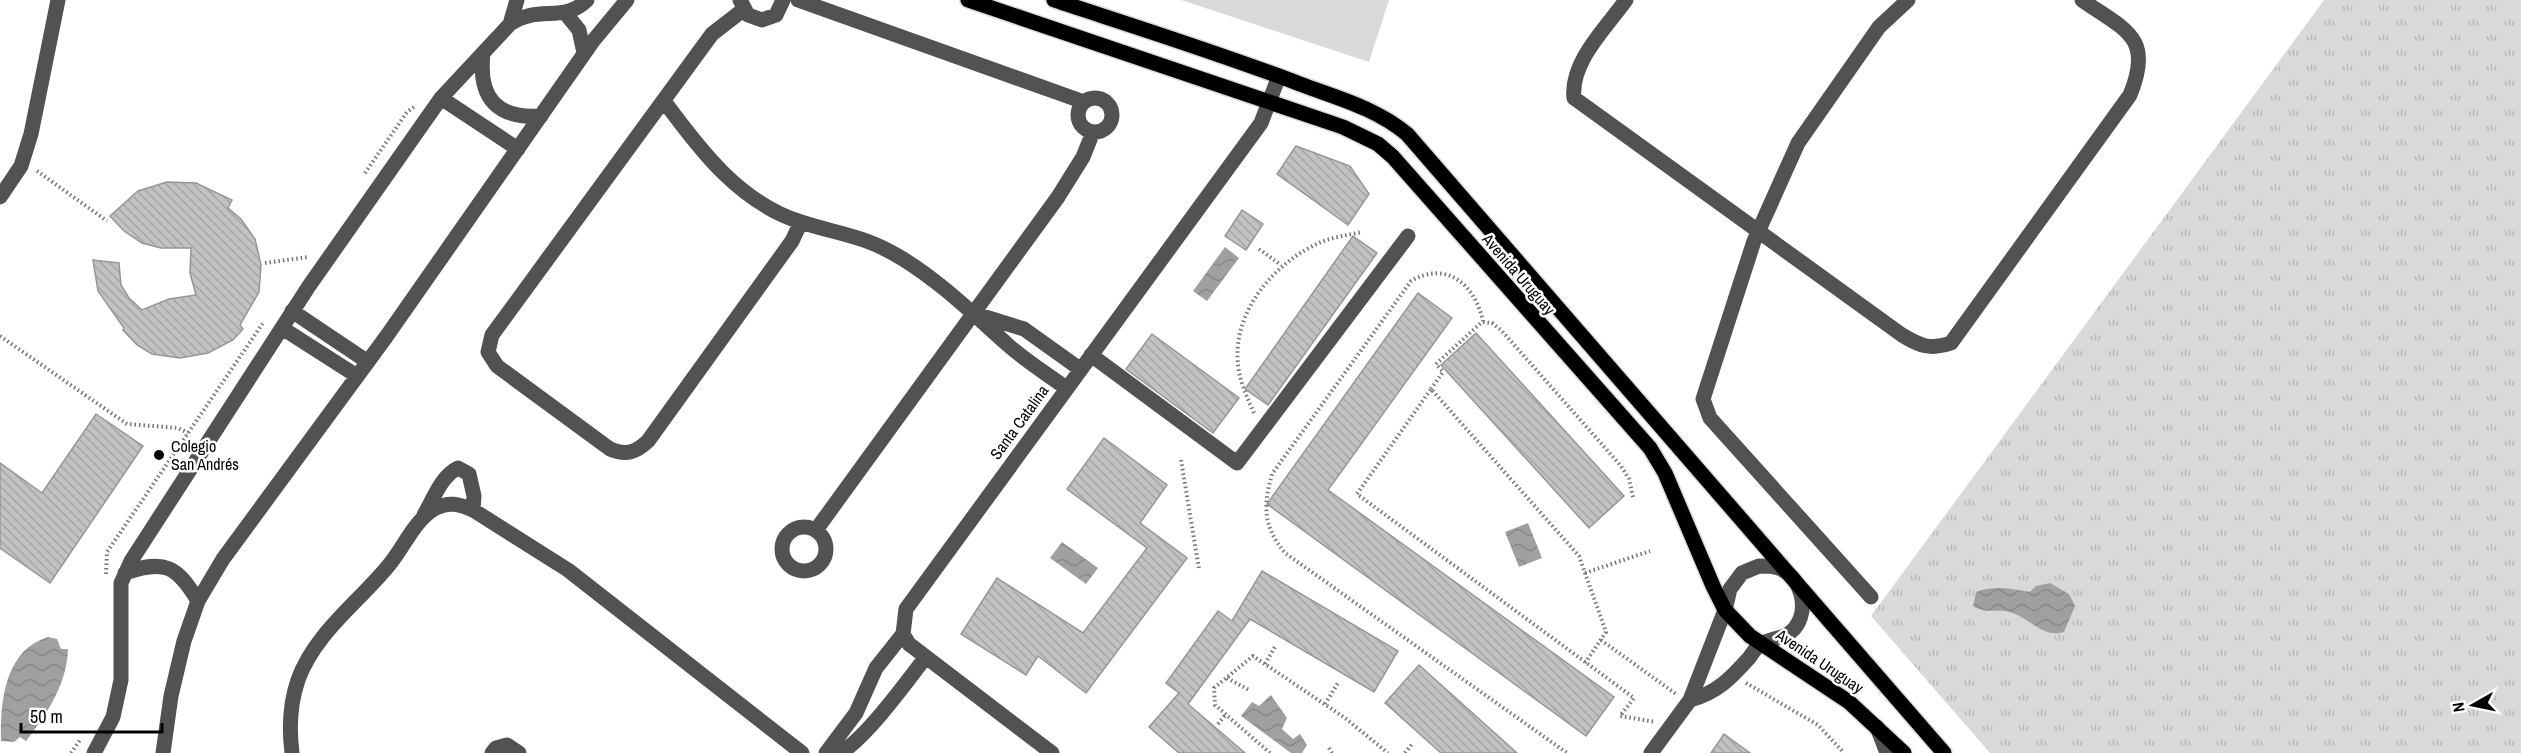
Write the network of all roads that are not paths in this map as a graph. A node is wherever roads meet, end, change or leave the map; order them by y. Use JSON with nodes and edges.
{"nodes":[{"id":1,"x":58,"y":0,"type":"edge"},
{"id":2,"x":517,"y":0,"type":"edge"},
{"id":3,"x":542,"y":0,"type":"edge"},
{"id":4,"x":587,"y":0,"type":"edge"},
{"id":5,"x":627,"y":0,"type":"edge"},
{"id":6,"x":783,"y":0,"type":"edge"},
{"id":7,"x":798,"y":0,"type":"edge"},
{"id":8,"x":968,"y":0,"type":"edge"},
{"id":9,"x":1054,"y":0,"type":"edge"},
{"id":10,"x":1626,"y":0,"type":"edge"},
{"id":11,"x":1908,"y":0,"type":"edge"},
{"id":12,"x":2082,"y":0,"type":"edge"},
{"id":13,"x":742,"y":5,"type":"edge"},
{"id":14,"x":561,"y":13,"type":"junction"},
{"id":15,"x":510,"y":24,"type":"junction"},
{"id":16,"x":584,"y":53,"type":"junction"},
{"id":17,"x":483,"y":54,"type":"junction"},
{"id":18,"x":1279,"y":76,"type":"junction"},
{"id":19,"x":441,"y":98,"type":"junction"},
{"id":20,"x":664,"y":101,"type":"junction"},
{"id":21,"x":1084,"y":102,"type":"junction"},
{"id":22,"x":1269,"y":102,"type":"junction"},
{"id":23,"x":541,"y":116,"type":"junction"},
{"id":24,"x":1094,"y":132,"type":"junction"},
{"id":25,"x":518,"y":149,"type":"junction"},
{"id":26,"x":0,"y":197,"type":"edge"},
{"id":27,"x":801,"y":222,"type":"junction"},
{"id":28,"x":1758,"y":232,"type":"junction"},
{"id":29,"x":1408,"y":236,"type":"dead end"},
{"id":30,"x":292,"y":311,"type":"junction"},
{"id":31,"x":973,"y":313,"type":"junction"},
{"id":32,"x":282,"y":328,"type":"junction"},
{"id":33,"x":1091,"y":354,"type":"junction"},
{"id":34,"x":368,"y":362,"type":"junction"},
{"id":35,"x":1080,"y":369,"type":"junction"},
{"id":36,"x":357,"y":376,"type":"junction"},
{"id":37,"x":1066,"y":388,"type":"junction"},
{"id":38,"x":473,"y":510,"type":"junction"},
{"id":39,"x":422,"y":517,"type":"junction"},
{"id":40,"x":816,"y":531,"type":"dead end"},
{"id":41,"x":125,"y":573,"type":"junction"},
{"id":42,"x":1794,"y":579,"type":"junction"},
{"id":43,"x":1871,"y":597,"type":"dead end"},
{"id":44,"x":198,"y":601,"type":"junction"},
{"id":45,"x":1725,"y":610,"type":"junction"},
{"id":46,"x":903,"y":634,"type":"junction"},
{"id":47,"x":1761,"y":644,"type":"junction"},
{"id":48,"x":925,"y":658,"type":"junction"},
{"id":49,"x":1689,"y":702,"type":"junction"},
{"id":50,"x":1876,"y":724,"type":"junction"},
{"id":51,"x":94,"y":753,"type":"edge"},
{"id":52,"x":163,"y":753,"type":"edge"},
{"id":53,"x":292,"y":753,"type":"edge"},
{"id":54,"x":492,"y":753,"type":"edge"},
{"id":55,"x":519,"y":753,"type":"edge"},
{"id":56,"x":802,"y":753,"type":"edge"},
{"id":57,"x":826,"y":753,"type":"edge"},
{"id":58,"x":840,"y":753,"type":"edge"},
{"id":59,"x":1052,"y":753,"type":"edge"},
{"id":60,"x":1651,"y":753,"type":"edge"},
{"id":61,"x":1887,"y":753,"type":"edge"},
{"id":62,"x":1904,"y":753,"type":"edge"},
{"id":63,"x":1944,"y":753,"type":"edge"}],
"edges":[{"from":1,"to":26,"type":"street"},
{"from":2,"to":15,"type":"street"},
{"from":3,"to":14,"type":"street"},
{"from":4,"to":14,"type":"street"},
{"from":5,"to":16,"type":"street"},
{"from":6,"to":13,"type":"street"},
{"from":7,"to":21,"type":"street"},
{"from":8,"to":22,"type":"main road","name":"Avenida Uruguay"},
{"from":9,"to":18,"type":"main road","name":"Avenida Uruguay"},
{"from":10,"to":28,"type":"street"},
{"from":11,"to":28,"type":"street"},
{"from":12,"to":28,"type":"street"},
{"from":13,"to":20,"type":"street"},
{"from":14,"to":15,"type":"street"},
{"from":14,"to":16,"type":"street"},
{"from":15,"to":17,"type":"street"},
{"from":16,"to":23,"type":"street"},
{"from":17,"to":19,"type":"street"},
{"from":17,"to":23,"type":"street"},
{"from":18,"to":22,"type":"street","name":"Santa Catalina"},
{"from":18,"to":42,"type":"main road","name":"Avenida Uruguay"},
{"from":19,"to":25,"type":"street"},
{"from":19,"to":30,"type":"street"},
{"from":20,"to":27,"type":"street"},
{"from":20,"to":27,"type":"street"},
{"from":21,"to":24,"type":"street"},
{"from":21,"to":24,"type":"street"},
{"from":22,"to":33,"type":"street","name":"Santa Catalina"},
{"from":22,"to":45,"type":"main road","name":"Avenida Uruguay"},
{"from":23,"to":25,"type":"street"},
{"from":24,"to":31,"type":"street"},
{"from":25,"to":34,"type":"street"},
{"from":27,"to":31,"type":"street"},
{"from":28,"to":43,"type":"street"},
{"from":29,"to":33,"type":"street"},
{"from":30,"to":32,"type":"street"},
{"from":30,"to":34,"type":"street"},
{"from":31,"to":35,"type":"street"},
{"from":31,"to":37,"type":"street"},
{"from":31,"to":40,"type":"street"},
{"from":32,"to":36,"type":"street"},
{"from":32,"to":41,"type":"street"},
{"from":33,"to":35,"type":"street","name":"Santa Catalina"},
{"from":34,"to":36,"type":"street"},
{"from":35,"to":37,"type":"street","name":"Santa Catalina"},
{"from":36,"to":44,"type":"street"},
{"from":37,"to":46,"type":"street","name":"Santa Catalina"},
{"from":38,"to":39,"type":"street"},
{"from":38,"to":39,"type":"street"},
{"from":38,"to":56,"type":"street"},
{"from":39,"to":53,"type":"street"},
{"from":41,"to":44,"type":"street"},
{"from":41,"to":51,"type":"street"},
{"from":42,"to":45,"type":"street"},
{"from":42,"to":47,"type":"street"},
{"from":42,"to":63,"type":"main road","name":"Avenida Uruguay"},
{"from":44,"to":52,"type":"street"},
{"from":45,"to":47,"type":"main road","name":"Avenida Uruguay"},
{"from":45,"to":49,"type":"street"},
{"from":46,"to":48,"type":"street"},
{"from":46,"to":57,"type":"street"},
{"from":47,"to":49,"type":"street"},
{"from":47,"to":50,"type":"main road","name":"Avenida Uruguay"},
{"from":48,"to":58,"type":"street"},
{"from":48,"to":59,"type":"street"},
{"from":49,"to":60,"type":"street"},
{"from":50,"to":61,"type":"street"},
{"from":50,"to":62,"type":"main road","name":"Avenida Uruguay"},
{"from":54,"to":55,"type":"street"}]}
